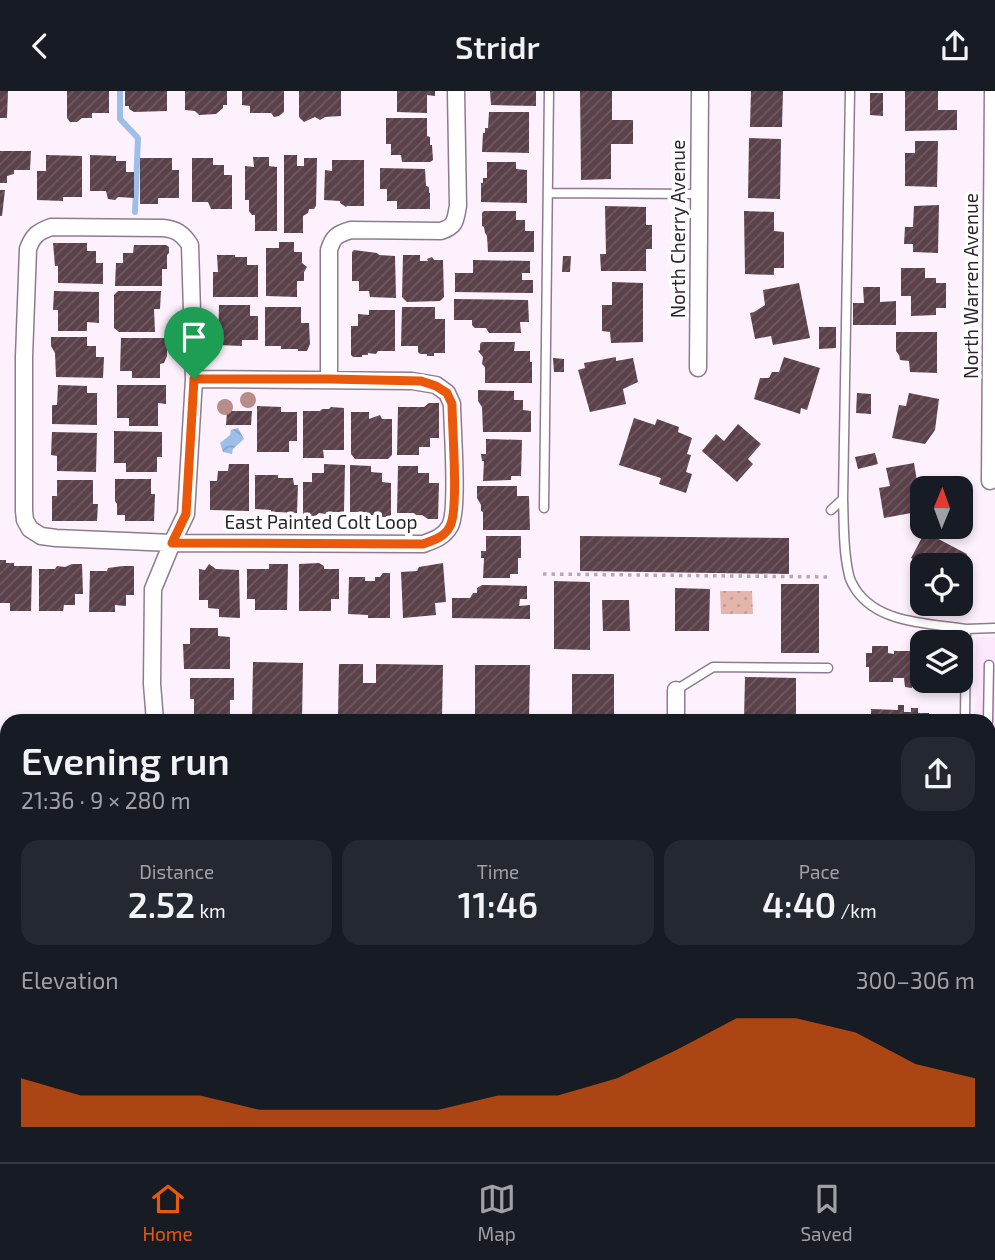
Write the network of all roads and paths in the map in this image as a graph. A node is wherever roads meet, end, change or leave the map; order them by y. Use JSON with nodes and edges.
{"nodes":[{"id":1,"x":456,"y":91,"type":"edge"},
{"id":2,"x":549,"y":91,"type":"edge"},
{"id":3,"x":700,"y":91,"type":"edge"},
{"id":4,"x":850,"y":91,"type":"edge"},
{"id":5,"x":993,"y":91,"type":"edge"},
{"id":6,"x":548,"y":193,"type":"junction"},
{"id":7,"x":699,"y":194,"type":"junction"},
{"id":8,"x":698,"y":367,"type":"dead end"},
{"id":9,"x":194,"y":379,"type":"junction"},
{"id":10,"x":329,"y":379,"type":"junction"},
{"id":11,"x":990,"y":481,"type":"dead end"},
{"id":12,"x":843,"y":499,"type":"junction"},
{"id":13,"x":544,"y":508,"type":"dead end"},
{"id":14,"x":831,"y":510,"type":"dead end"},
{"id":15,"x":172,"y":543,"type":"junction"},
{"id":16,"x":543,"y":574,"type":"dead end"},
{"id":17,"x":830,"y":577,"type":"dead end"},
{"id":18,"x":995,"y":628,"type":"edge"},
{"id":19,"x":966,"y":629,"type":"junction"},
{"id":20,"x":989,"y":665,"type":"dead end"},
{"id":21,"x":828,"y":668,"type":"dead end"},
{"id":22,"x":676,"y":690,"type":"joint"},
{"id":23,"x":154,"y":714,"type":"edge"},
{"id":24,"x":676,"y":714,"type":"edge"},
{"id":25,"x":965,"y":714,"type":"edge"},
{"id":26,"x":988,"y":714,"type":"edge"}],
"edges":[{"from":1,"to":10,"type":"street"},
{"from":2,"to":6,"type":"lane"},
{"from":3,"to":7,"type":"street","name":"North Cherry Avenue"},
{"from":4,"to":12,"type":"lane"},
{"from":5,"to":11,"type":"street","name":"North Warren Avenue"},
{"from":6,"to":7,"type":"lane"},
{"from":6,"to":13,"type":"lane"},
{"from":7,"to":8,"type":"street","name":"North Cherry Avenue"},
{"from":9,"to":10,"type":"street","name":"East Painted Colt Loop"},
{"from":9,"to":15,"type":"street"},
{"from":9,"to":15,"type":"street"},
{"from":10,"to":15,"type":"street","name":"East Painted Colt Loop"},
{"from":12,"to":14,"type":"lane"},
{"from":12,"to":19,"type":"lane"},
{"from":15,"to":23,"type":"street"},
{"from":16,"to":17,"type":"path"},
{"from":18,"to":19,"type":"lane"},
{"from":19,"to":25,"type":"lane"},
{"from":20,"to":26,"type":"lane"},
{"from":21,"to":22,"type":"lane"},
{"from":22,"to":24,"type":"street"}]}
